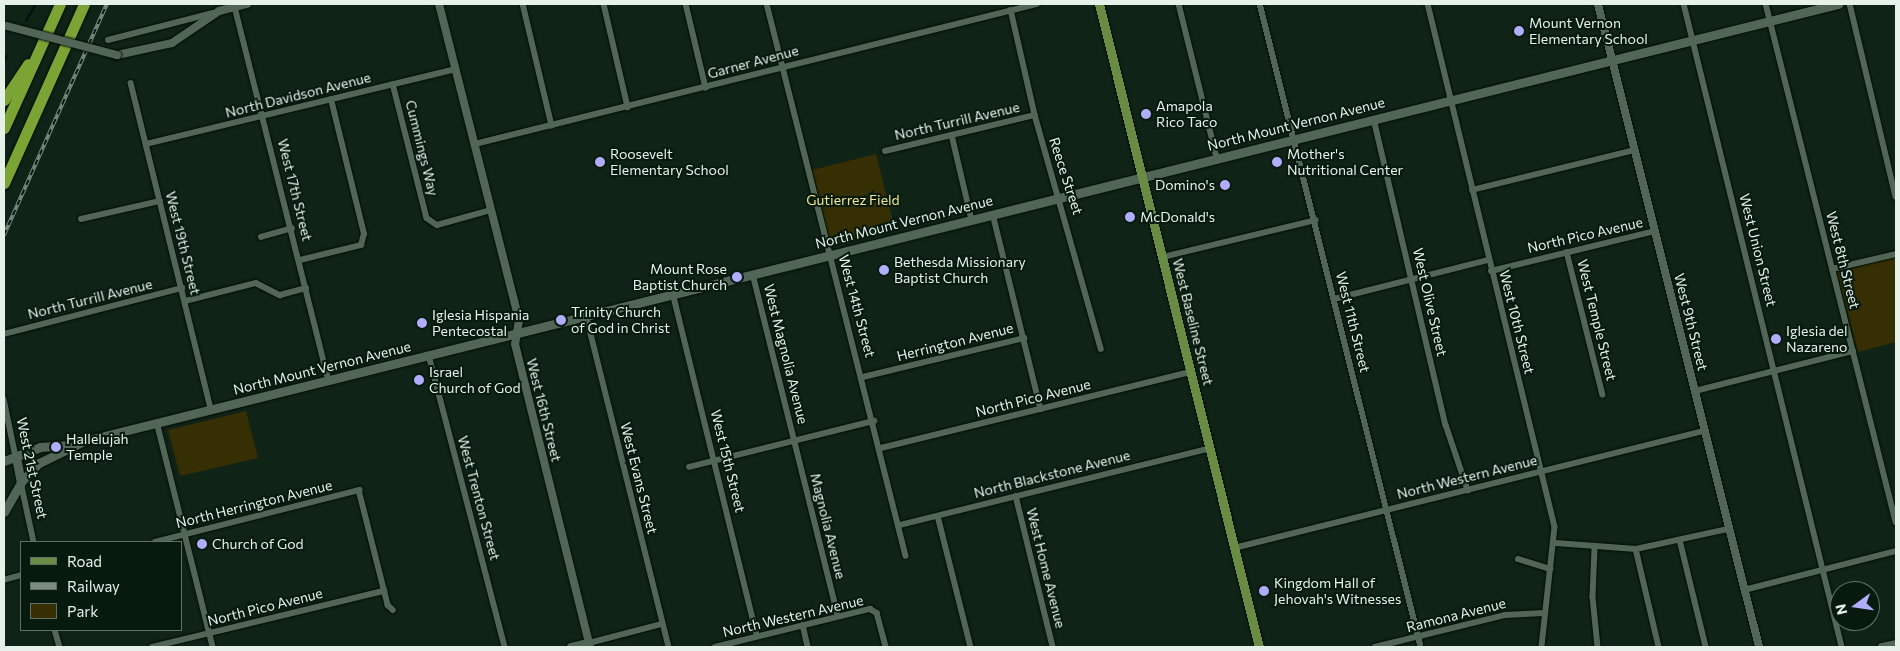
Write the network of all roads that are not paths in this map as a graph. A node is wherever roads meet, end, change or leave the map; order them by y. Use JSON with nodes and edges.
{"nodes":[{"id":1,"x":60,"y":4,"type":"edge"},
{"id":2,"x":84,"y":4,"type":"edge"},
{"id":3,"x":247,"y":4,"type":"edge"},
{"id":4,"x":440,"y":4,"type":"edge"},
{"id":5,"x":522,"y":4,"type":"edge"},
{"id":6,"x":604,"y":4,"type":"edge"},
{"id":7,"x":686,"y":4,"type":"edge"},
{"id":8,"x":767,"y":4,"type":"edge"},
{"id":9,"x":1037,"y":4,"type":"edge"},
{"id":10,"x":1102,"y":4,"type":"edge"},
{"id":11,"x":1179,"y":4,"type":"edge"},
{"id":12,"x":1260,"y":4,"type":"edge"},
{"id":13,"x":1428,"y":4,"type":"edge"},
{"id":14,"x":1598,"y":4,"type":"edge"},
{"id":15,"x":1684,"y":4,"type":"edge"},
{"id":16,"x":1766,"y":4,"type":"edge"},
{"id":17,"x":1838,"y":4,"type":"edge"},
{"id":18,"x":1850,"y":4,"type":"edge"},
{"id":19,"x":235,"y":7,"type":"junction"},
{"id":20,"x":1011,"y":10,"type":"junction"},
{"id":21,"x":219,"y":12,"type":"junction"},
{"id":22,"x":1770,"y":20,"type":"junction"},
{"id":23,"x":6,"y":25,"type":"edge"},
{"id":24,"x":108,"y":40,"type":"dead end"},
{"id":25,"x":1692,"y":40,"type":"junction"},
{"id":26,"x":35,"y":57,"type":"junction"},
{"id":27,"x":1612,"y":60,"type":"junction"},
{"id":28,"x":783,"y":68,"type":"junction"},
{"id":29,"x":456,"y":69,"type":"junction"},
{"id":30,"x":131,"y":83,"type":"dead end"},
{"id":31,"x":393,"y":84,"type":"junction"},
{"id":32,"x":706,"y":88,"type":"junction"},
{"id":33,"x":4,"y":100,"type":"edge"},
{"id":34,"x":331,"y":100,"type":"junction"},
{"id":35,"x":1452,"y":100,"type":"junction"},
{"id":36,"x":628,"y":107,"type":"junction"},
{"id":37,"x":1035,"y":115,"type":"junction"},
{"id":38,"x":264,"y":117,"type":"junction"},
{"id":39,"x":1374,"y":119,"type":"junction"},
{"id":40,"x":552,"y":126,"type":"junction"},
{"id":41,"x":4,"y":128,"type":"edge"},
{"id":42,"x":952,"y":135,"type":"junction"},
{"id":43,"x":1296,"y":138,"type":"junction"},
{"id":44,"x":146,"y":144,"type":"junction"},
{"id":45,"x":475,"y":144,"type":"junction"},
{"id":46,"x":1635,"y":150,"type":"junction"},
{"id":47,"x":885,"y":151,"type":"dead end"},
{"id":48,"x":1217,"y":158,"type":"junction"},
{"id":49,"x":1142,"y":176,"type":"junction"},
{"id":50,"x":4,"y":184,"type":"edge"},
{"id":51,"x":1472,"y":190,"type":"junction"},
{"id":52,"x":1896,"y":197,"type":"edge"},
{"id":53,"x":1059,"y":198,"type":"junction"},
{"id":54,"x":160,"y":201,"type":"junction"},
{"id":55,"x":491,"y":210,"type":"junction"},
{"id":56,"x":993,"y":214,"type":"junction"},
{"id":57,"x":81,"y":219,"type":"dead end"},
{"id":58,"x":972,"y":220,"type":"junction"},
{"id":59,"x":1316,"y":220,"type":"junction"},
{"id":60,"x":292,"y":228,"type":"junction"},
{"id":61,"x":1655,"y":231,"type":"junction"},
{"id":62,"x":261,"y":237,"type":"dead end"},
{"id":63,"x":1568,"y":252,"type":"junction"},
{"id":64,"x":1896,"y":254,"type":"edge"},
{"id":65,"x":830,"y":255,"type":"junction"},
{"id":66,"x":1163,"y":257,"type":"junction"},
{"id":67,"x":300,"y":260,"type":"junction"},
{"id":68,"x":1488,"y":260,"type":"junction"},
{"id":69,"x":1832,"y":269,"type":"junction"},
{"id":70,"x":1491,"y":271,"type":"junction"},
{"id":71,"x":753,"y":274,"type":"junction"},
{"id":72,"x":1411,"y":280,"type":"junction"},
{"id":73,"x":182,"y":288,"type":"junction"},
{"id":74,"x":306,"y":288,"type":"junction"},
{"id":75,"x":673,"y":293,"type":"junction"},
{"id":76,"x":1334,"y":299,"type":"junction"},
{"id":77,"x":185,"y":301,"type":"junction"},
{"id":78,"x":586,"y":314,"type":"junction"},
{"id":79,"x":4,"y":334,"type":"edge"},
{"id":80,"x":517,"y":334,"type":"junction"},
{"id":81,"x":1024,"y":338,"type":"junction"},
{"id":82,"x":1101,"y":349,"type":"dead end"},
{"id":83,"x":1853,"y":352,"type":"junction"},
{"id":84,"x":429,"y":355,"type":"junction"},
{"id":85,"x":1191,"y":372,"type":"junction"},
{"id":86,"x":1775,"y":372,"type":"junction"},
{"id":87,"x":863,"y":377,"type":"junction"},
{"id":88,"x":328,"y":380,"type":"junction"},
{"id":89,"x":1695,"y":391,"type":"junction"},
{"id":90,"x":1603,"y":394,"type":"dead end"},
{"id":91,"x":4,"y":399,"type":"edge"},
{"id":92,"x":211,"y":409,"type":"junction"},
{"id":93,"x":1041,"y":409,"type":"junction"},
{"id":94,"x":874,"y":421,"type":"junction"},
{"id":95,"x":157,"y":422,"type":"junction"},
{"id":96,"x":1705,"y":431,"type":"junction"},
{"id":97,"x":795,"y":441,"type":"junction"},
{"id":98,"x":74,"y":444,"type":"junction"},
{"id":99,"x":881,"y":448,"type":"junction"},
{"id":100,"x":1210,"y":448,"type":"junction"},
{"id":101,"x":16,"y":458,"type":"junction"},
{"id":102,"x":4,"y":460,"type":"edge"},
{"id":103,"x":715,"y":460,"type":"junction"},
{"id":104,"x":689,"y":467,"type":"dead end"},
{"id":105,"x":1542,"y":472,"type":"junction"},
{"id":106,"x":21,"y":482,"type":"junction"},
{"id":107,"x":1468,"y":490,"type":"junction"},
{"id":108,"x":1016,"y":496,"type":"junction"},
{"id":109,"x":1387,"y":509,"type":"junction"},
{"id":110,"x":4,"y":512,"type":"edge"},
{"id":111,"x":938,"y":516,"type":"junction"},
{"id":112,"x":1896,"y":522,"type":"edge"},
{"id":113,"x":900,"y":525,"type":"junction"},
{"id":114,"x":1728,"y":529,"type":"junction"},
{"id":115,"x":185,"y":535,"type":"junction"},
{"id":116,"x":1680,"y":540,"type":"junction"},
{"id":117,"x":34,"y":541,"type":"edge"},
{"id":118,"x":159,"y":541,"type":"edge"},
{"id":119,"x":1556,"y":543,"type":"junction"},
{"id":120,"x":1234,"y":548,"type":"junction"},
{"id":121,"x":1595,"y":549,"type":"junction"},
{"id":122,"x":1636,"y":549,"type":"junction"},
{"id":123,"x":1896,"y":550,"type":"edge"},
{"id":124,"x":906,"y":556,"type":"dead end"},
{"id":125,"x":1518,"y":559,"type":"dead end"},
{"id":126,"x":1550,"y":569,"type":"junction"},
{"id":127,"x":1823,"y":570,"type":"junction"},
{"id":128,"x":20,"y":576,"type":"edge"},
{"id":129,"x":4,"y":580,"type":"edge"},
{"id":130,"x":1744,"y":590,"type":"junction"},
{"id":131,"x":384,"y":591,"type":"junction"},
{"id":132,"x":393,"y":610,"type":"dead end"},
{"id":133,"x":1543,"y":613,"type":"junction"},
{"id":134,"x":838,"y":616,"type":"junction"},
{"id":135,"x":662,"y":624,"type":"junction"},
{"id":136,"x":803,"y":625,"type":"junction"},
{"id":137,"x":55,"y":631,"type":"edge"},
{"id":138,"x":209,"y":633,"type":"junction"},
{"id":139,"x":757,"y":636,"type":"junction"},
{"id":140,"x":1418,"y":637,"type":"junction"},
{"id":141,"x":1896,"y":644,"type":"edge"},
{"id":142,"x":590,"y":645,"type":"edge"},
{"id":143,"x":727,"y":646,"type":"edge"},
{"id":144,"x":60,"y":647,"type":"edge"},
{"id":145,"x":152,"y":647,"type":"edge"},
{"id":146,"x":213,"y":647,"type":"edge"},
{"id":147,"x":505,"y":647,"type":"edge"},
{"id":148,"x":571,"y":647,"type":"edge"},
{"id":149,"x":669,"y":647,"type":"edge"},
{"id":150,"x":715,"y":647,"type":"edge"},
{"id":151,"x":808,"y":647,"type":"edge"},
{"id":152,"x":886,"y":647,"type":"edge"},
{"id":153,"x":971,"y":647,"type":"edge"},
{"id":154,"x":1053,"y":647,"type":"edge"},
{"id":155,"x":1259,"y":647,"type":"edge"},
{"id":156,"x":1375,"y":647,"type":"edge"},
{"id":157,"x":1421,"y":647,"type":"edge"},
{"id":158,"x":1542,"y":647,"type":"edge"},
{"id":159,"x":1598,"y":647,"type":"edge"},
{"id":160,"x":1659,"y":647,"type":"edge"},
{"id":161,"x":1706,"y":647,"type":"edge"},
{"id":162,"x":1758,"y":647,"type":"edge"},
{"id":163,"x":1842,"y":647,"type":"edge"},
{"id":164,"x":1882,"y":647,"type":"edge"}],
"edges":[{"from":1,"to":26,"type":"highway"},
{"from":2,"to":50,"type":"highway"},
{"from":3,"to":19,"type":"street"},
{"from":4,"to":29,"type":"street","name":"West 16th Street"},
{"from":5,"to":40,"type":"street"},
{"from":6,"to":36,"type":"street"},
{"from":7,"to":32,"type":"street"},
{"from":8,"to":28,"type":"street","name":"West 14th Street"},
{"from":9,"to":20,"type":"street","name":"Garner Avenue"},
{"from":10,"to":49,"type":"main road","name":"West Baseline Street"},
{"from":11,"to":48,"type":"street"},
{"from":12,"to":43,"type":"street","name":"West 11th Street"},
{"from":13,"to":35,"type":"street","name":"West 10th Street"},
{"from":14,"to":27,"type":"street","name":"West 9th Street"},
{"from":15,"to":25,"type":"street","name":"West Union Street"},
{"from":16,"to":22,"type":"street","name":"West 8th Street"},
{"from":17,"to":22,"type":"main road","name":"North Mount Vernon Avenue"},
{"from":18,"to":52,"type":"street"},
{"from":19,"to":21,"type":"street"},
{"from":19,"to":38,"type":"street","name":"West 17th Street"},
{"from":20,"to":28,"type":"street","name":"Garner Avenue"},
{"from":20,"to":37,"type":"street","name":"Reece Street"},
{"from":21,"to":23,"type":"street","bridge":true},
{"from":21,"to":24,"type":"street"},
{"from":22,"to":25,"type":"main road","name":"North Mount Vernon Avenue"},
{"from":22,"to":69,"type":"street","name":"West 8th Street"},
{"from":25,"to":27,"type":"main road","name":"North Mount Vernon Avenue"},
{"from":25,"to":86,"type":"street","name":"West Union Street"},
{"from":26,"to":33,"type":"highway"},
{"from":26,"to":41,"type":"highway"},
{"from":27,"to":35,"type":"main road","name":"North Mount Vernon Avenue"},
{"from":27,"to":46,"type":"street","name":"West 9th Street"},
{"from":28,"to":32,"type":"street","name":"Garner Avenue"},
{"from":28,"to":65,"type":"street","name":"West 14th Street"},
{"from":29,"to":31,"type":"street","name":"North Davidson Avenue"},
{"from":29,"to":45,"type":"street","name":"West 16th Street"},
{"from":30,"to":44,"type":"street","name":"West 19th Street"},
{"from":31,"to":34,"type":"street","name":"North Davidson Avenue"},
{"from":31,"to":55,"type":"street","name":"Cummings Way"},
{"from":32,"to":36,"type":"street","name":"Garner Avenue"},
{"from":34,"to":38,"type":"street","name":"North Davidson Avenue"},
{"from":34,"to":67,"type":"street"},
{"from":35,"to":39,"type":"main road","name":"North Mount Vernon Avenue"},
{"from":35,"to":51,"type":"street","name":"West 10th Street"},
{"from":36,"to":40,"type":"street","name":"Garner Avenue"},
{"from":37,"to":42,"type":"street","name":"North Turrill Avenue"},
{"from":37,"to":53,"type":"street","name":"Reece Street"},
{"from":38,"to":44,"type":"street","name":"North Davidson Avenue"},
{"from":38,"to":60,"type":"street","name":"West 17th Street"},
{"from":39,"to":43,"type":"main road","name":"North Mount Vernon Avenue"},
{"from":39,"to":72,"type":"street","name":"West Olive Street"},
{"from":40,"to":45,"type":"street","name":"Garner Avenue"},
{"from":42,"to":47,"type":"street","name":"North Turrill Avenue"},
{"from":42,"to":58,"type":"street"},
{"from":43,"to":48,"type":"main road","name":"North Mount Vernon Avenue"},
{"from":43,"to":59,"type":"street","name":"West 11th Street"},
{"from":44,"to":54,"type":"street","name":"West 19th Street"},
{"from":45,"to":55,"type":"street","name":"West 16th Street"},
{"from":46,"to":51,"type":"street"},
{"from":46,"to":61,"type":"street","name":"West 9th Street"},
{"from":48,"to":49,"type":"main road","name":"North Mount Vernon Avenue"},
{"from":49,"to":53,"type":"main road","name":"North Mount Vernon Avenue"},
{"from":49,"to":66,"type":"main road","name":"West Baseline Street"},
{"from":51,"to":68,"type":"street","name":"West 10th Street"},
{"from":53,"to":56,"type":"main road","name":"North Mount Vernon Avenue"},
{"from":53,"to":82,"type":"street","name":"Reece Street"},
{"from":54,"to":57,"type":"street"},
{"from":54,"to":73,"type":"street","name":"West 19th Street"},
{"from":55,"to":80,"type":"street","name":"West 16th Street"},
{"from":56,"to":58,"type":"main road","name":"North Mount Vernon Avenue"},
{"from":56,"to":81,"type":"street"},
{"from":58,"to":65,"type":"main road","name":"North Mount Vernon Avenue"},
{"from":59,"to":66,"type":"street"},
{"from":59,"to":76,"type":"street","name":"West 11th Street"},
{"from":60,"to":62,"type":"street"},
{"from":60,"to":67,"type":"street","name":"West 17th Street"},
{"from":61,"to":63,"type":"street","name":"North Pico Avenue"},
{"from":61,"to":89,"type":"street","name":"West 9th Street"},
{"from":63,"to":70,"type":"street","name":"North Pico Avenue"},
{"from":63,"to":90,"type":"street","name":"West Temple Street"},
{"from":64,"to":69,"type":"street"},
{"from":65,"to":71,"type":"main road","name":"North Mount Vernon Avenue"},
{"from":65,"to":87,"type":"street","name":"West 14th Street"},
{"from":66,"to":85,"type":"main road","name":"West Baseline Street"},
{"from":67,"to":74,"type":"street","name":"West 17th Street"},
{"from":68,"to":70,"type":"street","name":"West 10th Street"},
{"from":68,"to":72,"type":"street"},
{"from":69,"to":83,"type":"street","name":"West 8th Street"},
{"from":70,"to":105,"type":"street","name":"West 10th Street"},
{"from":71,"to":75,"type":"main road","name":"North Mount Vernon Avenue"},
{"from":71,"to":97,"type":"street","name":"West Magnolia Avenue"},
{"from":72,"to":76,"type":"street"},
{"from":72,"to":107,"type":"street","name":"West Olive Street"},
{"from":73,"to":77,"type":"street","name":"West 19th Street"},
{"from":73,"to":79,"type":"street","name":"North Turrill Avenue"},
{"from":74,"to":77,"type":"street"},
{"from":74,"to":88,"type":"street","name":"West 17th Street"},
{"from":75,"to":78,"type":"main road","name":"North Mount Vernon Avenue"},
{"from":75,"to":103,"type":"street","name":"West 15th Street"},
{"from":76,"to":109,"type":"street","name":"West 11th Street"},
{"from":77,"to":92,"type":"street","name":"West 19th Street"},
{"from":78,"to":80,"type":"main road","name":"North Mount Vernon Avenue"},
{"from":78,"to":135,"type":"street","name":"West Evans Street"},
{"from":80,"to":84,"type":"main road","name":"North Mount Vernon Avenue"},
{"from":80,"to":142,"type":"street","name":"West 16th Street"},
{"from":81,"to":87,"type":"street","name":"Herrington Avenue"},
{"from":81,"to":93,"type":"street"},
{"from":83,"to":86,"type":"street"},
{"from":83,"to":112,"type":"street","name":"West 8th Street"},
{"from":84,"to":88,"type":"main road","name":"North Mount Vernon Avenue"},
{"from":84,"to":147,"type":"street","name":"West Trenton Street"},
{"from":85,"to":93,"type":"street","name":"North Pico Avenue"},
{"from":85,"to":100,"type":"main road","name":"West Baseline Street"},
{"from":86,"to":89,"type":"street"},
{"from":86,"to":127,"type":"street","name":"West Union Street"},
{"from":87,"to":94,"type":"street","name":"West 14th Street"},
{"from":88,"to":92,"type":"main road","name":"North Mount Vernon Avenue"},
{"from":89,"to":96,"type":"street","name":"West 9th Street"},
{"from":91,"to":101,"type":"street","name":"West 21st Street"},
{"from":92,"to":95,"type":"main road","name":"North Mount Vernon Avenue"},
{"from":93,"to":99,"type":"street","name":"North Pico Avenue"},
{"from":94,"to":97,"type":"street"},
{"from":94,"to":99,"type":"street","name":"West 14th Street"},
{"from":95,"to":98,"type":"main road","name":"North Mount Vernon Avenue"},
{"from":95,"to":115,"type":"street"},
{"from":96,"to":105,"type":"street","name":"North Western Avenue"},
{"from":96,"to":114,"type":"street","name":"West 9th Street"},
{"from":97,"to":103,"type":"street"},
{"from":97,"to":134,"type":"street","name":"Magnolia Avenue"},
{"from":98,"to":101,"type":"main road"},
{"from":98,"to":106,"type":"main road","name":"North Mount Vernon Avenue"},
{"from":99,"to":113,"type":"street","name":"West 14th Street"},
{"from":100,"to":108,"type":"street","name":"North Blackstone Avenue"},
{"from":100,"to":120,"type":"main road","name":"West Baseline Street"},
{"from":101,"to":102,"type":"main road"},
{"from":101,"to":106,"type":"main road","name":"West 21st Street"},
{"from":103,"to":104,"type":"street"},
{"from":103,"to":139,"type":"street","name":"West 15th Street"},
{"from":105,"to":107,"type":"street","name":"North Western Avenue"},
{"from":105,"to":119,"type":"street","name":"West 10th Street"},
{"from":106,"to":110,"type":"main road","name":"North Mount Vernon Avenue"},
{"from":106,"to":117,"type":"street","name":"West 21st Street"},
{"from":107,"to":109,"type":"street","name":"North Western Avenue"},
{"from":108,"to":111,"type":"street","name":"North Blackstone Avenue"},
{"from":108,"to":154,"type":"street","name":"West Home Avenue"},
{"from":109,"to":120,"type":"street","name":"North Western Avenue"},
{"from":109,"to":140,"type":"street","name":"West 11th Street"},
{"from":111,"to":113,"type":"street","name":"North Blackstone Avenue"},
{"from":111,"to":153,"type":"street"},
{"from":113,"to":124,"type":"street","name":"West 14th Street"},
{"from":114,"to":116,"type":"street"},
{"from":114,"to":130,"type":"street","name":"West 9th Street"},
{"from":115,"to":118,"type":"street","name":"North Herrington Avenue"},
{"from":115,"to":131,"type":"street","name":"North Herrington Avenue"},
{"from":115,"to":138,"type":"street"},
{"from":116,"to":122,"type":"street"},
{"from":116,"to":161,"type":"street"},
{"from":119,"to":121,"type":"street"},
{"from":119,"to":126,"type":"street","name":"West 10th Street"},
{"from":120,"to":155,"type":"main road","name":"West Baseline Street"},
{"from":121,"to":122,"type":"street"},
{"from":121,"to":159,"type":"street"},
{"from":122,"to":160,"type":"street"},
{"from":123,"to":127,"type":"street"},
{"from":125,"to":126,"type":"street"},
{"from":126,"to":133,"type":"street","name":"West 10th Street"},
{"from":127,"to":130,"type":"street"},
{"from":127,"to":163,"type":"street","name":"West Union Street"},
{"from":128,"to":129,"type":"street"},
{"from":130,"to":162,"type":"street","name":"West 9th Street"},
{"from":131,"to":132,"type":"street"},
{"from":131,"to":138,"type":"street","name":"North Pico Avenue"},
{"from":133,"to":140,"type":"street","name":"Ramona Avenue"},
{"from":133,"to":158,"type":"street","name":"West 10th Street"},
{"from":134,"to":136,"type":"street","name":"North Western Avenue"},
{"from":134,"to":152,"type":"street","name":"North Western Avenue"},
{"from":135,"to":142,"type":"street"},
{"from":135,"to":149,"type":"street","name":"West Evans Street"},
{"from":136,"to":139,"type":"street","name":"North Western Avenue"},
{"from":136,"to":151,"type":"street"},
{"from":137,"to":144,"type":"street"},
{"from":138,"to":145,"type":"street","name":"North Pico Avenue"},
{"from":138,"to":146,"type":"street"},
{"from":139,"to":143,"type":"street","name":"North Western Avenue"},
{"from":140,"to":156,"type":"street","name":"Ramona Avenue"},
{"from":140,"to":157,"type":"street","name":"West 11th Street"},
{"from":141,"to":164,"type":"street"},
{"from":142,"to":148,"type":"street"},
{"from":143,"to":150,"type":"street","name":"North Western Avenue"}]}
